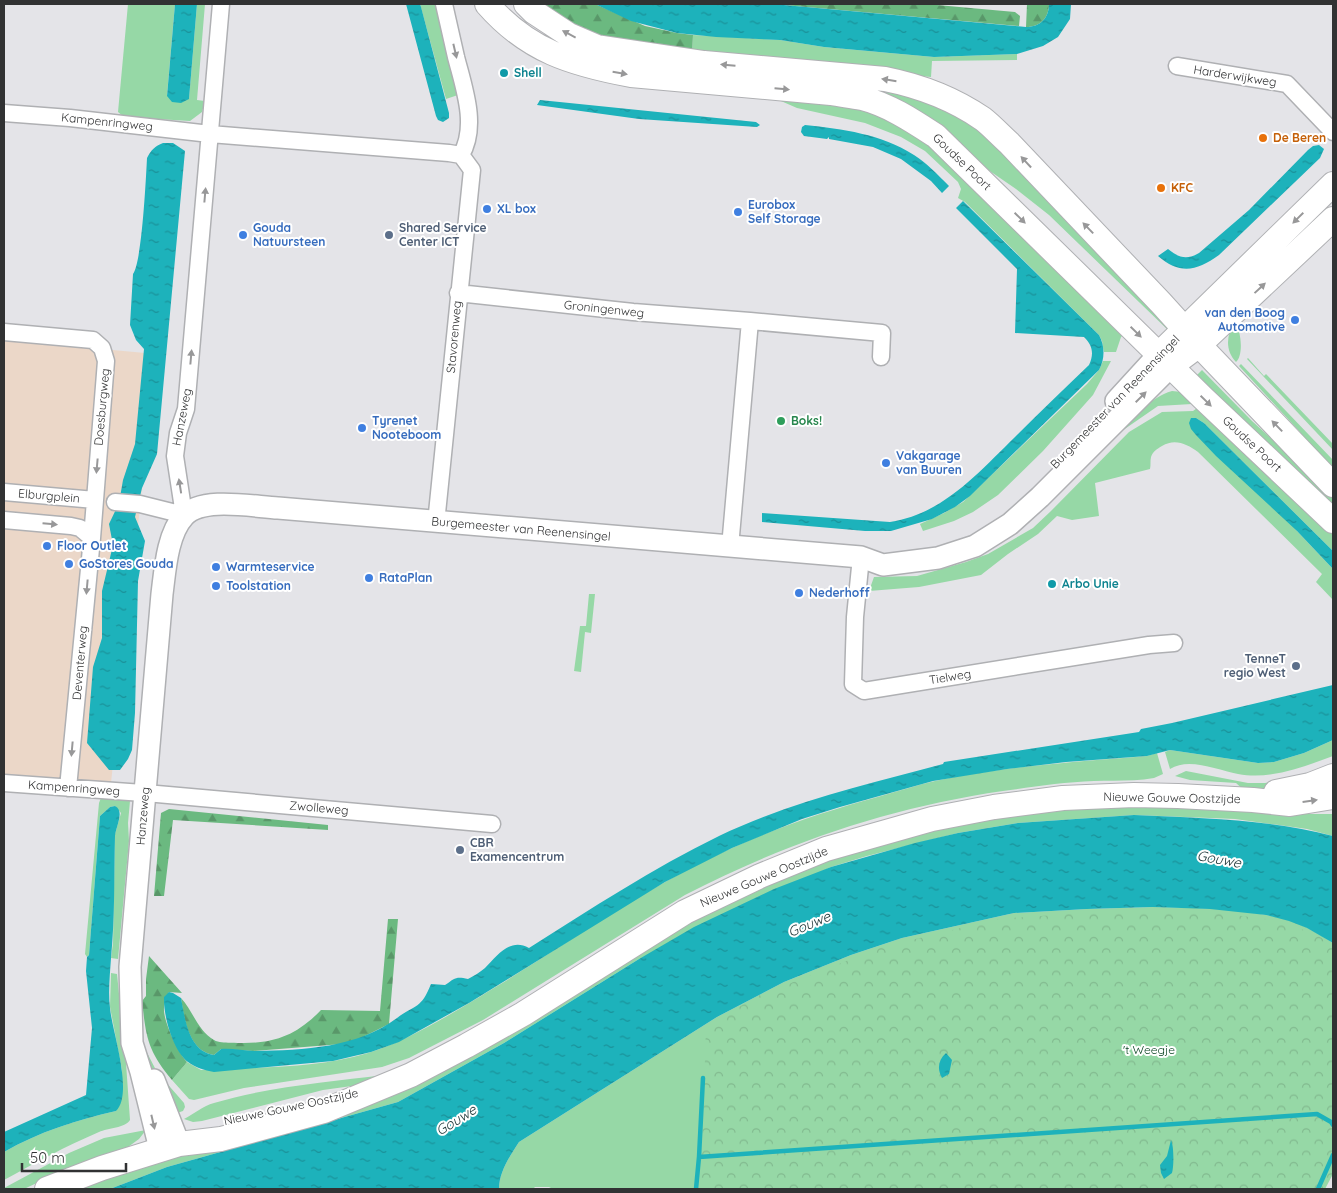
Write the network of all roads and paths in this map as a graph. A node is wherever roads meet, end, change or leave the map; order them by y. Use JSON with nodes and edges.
{"nodes":[{"id":1,"x":220,"y":4,"type":"edge"},
{"id":2,"x":444,"y":4,"type":"edge"},
{"id":3,"x":487,"y":4,"type":"edge"},
{"id":4,"x":526,"y":4,"type":"edge"},
{"id":5,"x":1177,"y":66,"type":"dead end"},
{"id":6,"x":4,"y":113,"type":"edge"},
{"id":7,"x":1333,"y":132,"type":"edge"},
{"id":8,"x":210,"y":134,"type":"junction"},
{"id":9,"x":460,"y":155,"type":"junction"},
{"id":10,"x":1333,"y":184,"type":"edge"},
{"id":11,"x":1333,"y":219,"type":"edge"},
{"id":12,"x":458,"y":293,"type":"junction"},
{"id":13,"x":750,"y":320,"type":"junction"},
{"id":14,"x":4,"y":332,"type":"edge"},
{"id":15,"x":1193,"y":337,"type":"junction"},
{"id":16,"x":881,"y":357,"type":"dead end"},
{"id":17,"x":1165,"y":360,"type":"junction"},
{"id":18,"x":1333,"y":484,"type":"edge"},
{"id":19,"x":4,"y":492,"type":"edge"},
{"id":20,"x":94,"y":500,"type":"junction"},
{"id":21,"x":115,"y":502,"type":"dead end"},
{"id":22,"x":184,"y":516,"type":"junction"},
{"id":23,"x":4,"y":520,"type":"edge"},
{"id":24,"x":1333,"y":522,"type":"edge"},
{"id":25,"x":436,"y":523,"type":"junction"},
{"id":26,"x":92,"y":538,"type":"junction"},
{"id":27,"x":730,"y":547,"type":"junction"},
{"id":28,"x":861,"y":557,"type":"junction"},
{"id":29,"x":1174,"y":642,"type":"dead end"},
{"id":30,"x":1333,"y":776,"type":"edge"},
{"id":31,"x":4,"y":783,"type":"edge"},
{"id":32,"x":68,"y":788,"type":"junction"},
{"id":33,"x":145,"y":793,"type":"junction"},
{"id":34,"x":1333,"y":797,"type":"edge"},
{"id":35,"x":1253,"y":800,"type":"junction"},
{"id":36,"x":492,"y":824,"type":"dead end"},
{"id":37,"x":169,"y":1146,"type":"junction"},
{"id":38,"x":47,"y":1189,"type":"edge"}],
"edges":[{"from":1,"to":8,"type":"street","name":"Hanzeweg"},
{"from":2,"to":9,"type":"street","one_way":true},
{"from":3,"to":17,"type":"main road","name":"Goudse Poort","one_way":true},
{"from":15,"to":4,"type":"main road","one_way":true},
{"from":5,"to":7,"type":"street","name":"Harderwijkweg"},
{"from":6,"to":8,"type":"street","name":"Kampenringweg"},
{"from":8,"to":9,"type":"street"},
{"from":22,"to":8,"type":"street","name":"Hanzeweg","one_way":true},
{"from":9,"to":12,"type":"street","name":"Stavorenweg"},
{"from":10,"to":15,"type":"main road","name":"Burgemeester van Reenensingel","one_way":true},
{"from":15,"to":11,"type":"main road","name":"Burgemeester van Reenensingel","one_way":true},
{"from":12,"to":13,"type":"street","name":"Groningenweg"},
{"from":12,"to":25,"type":"street","name":"Stavorenweg"},
{"from":13,"to":16,"type":"street","name":"Groningenweg"},
{"from":13,"to":27,"type":"street"},
{"from":14,"to":20,"type":"street","name":"Doesburgweg","one_way":true},
{"from":15,"to":17,"type":"main road","name":"Burgemeester van Reenensingel"},
{"from":18,"to":15,"type":"main road","one_way":true},
{"from":17,"to":24,"type":"main road","name":"Goudse Poort","one_way":true},
{"from":17,"to":28,"type":"street","name":"Burgemeester van Reenensingel"},
{"from":19,"to":20,"type":"street","name":"Elburgplein"},
{"from":20,"to":26,"type":"street","name":"Doesburgweg"},
{"from":21,"to":22,"type":"street"},
{"from":22,"to":25,"type":"street","name":"Burgemeester van Reenensingel"},
{"from":22,"to":33,"type":"street","name":"Hanzeweg"},
{"from":23,"to":26,"type":"street","one_way":true},
{"from":25,"to":27,"type":"street","name":"Burgemeester van Reenensingel"},
{"from":26,"to":32,"type":"street","name":"Deventerweg","one_way":true},
{"from":27,"to":28,"type":"street","name":"Burgemeester van Reenensingel"},
{"from":28,"to":29,"type":"street","name":"Tielweg"},
{"from":30,"to":35,"type":"main road","name":"Nieuwe Gouwe Oostzijde"},
{"from":31,"to":32,"type":"street","name":"Kampenringweg"},
{"from":32,"to":33,"type":"street","name":"Kampenringweg"},
{"from":33,"to":36,"type":"street","name":"Zwolleweg"},
{"from":33,"to":37,"type":"street","name":"Hanzeweg"},
{"from":35,"to":34,"type":"main road","name":"Nieuwe Gouwe Oostzijde","one_way":true},
{"from":35,"to":37,"type":"main road","name":"Nieuwe Gouwe Oostzijde"},
{"from":37,"to":38,"type":"main road","name":"Nieuwe Gouwe Oostzijde"}]}
